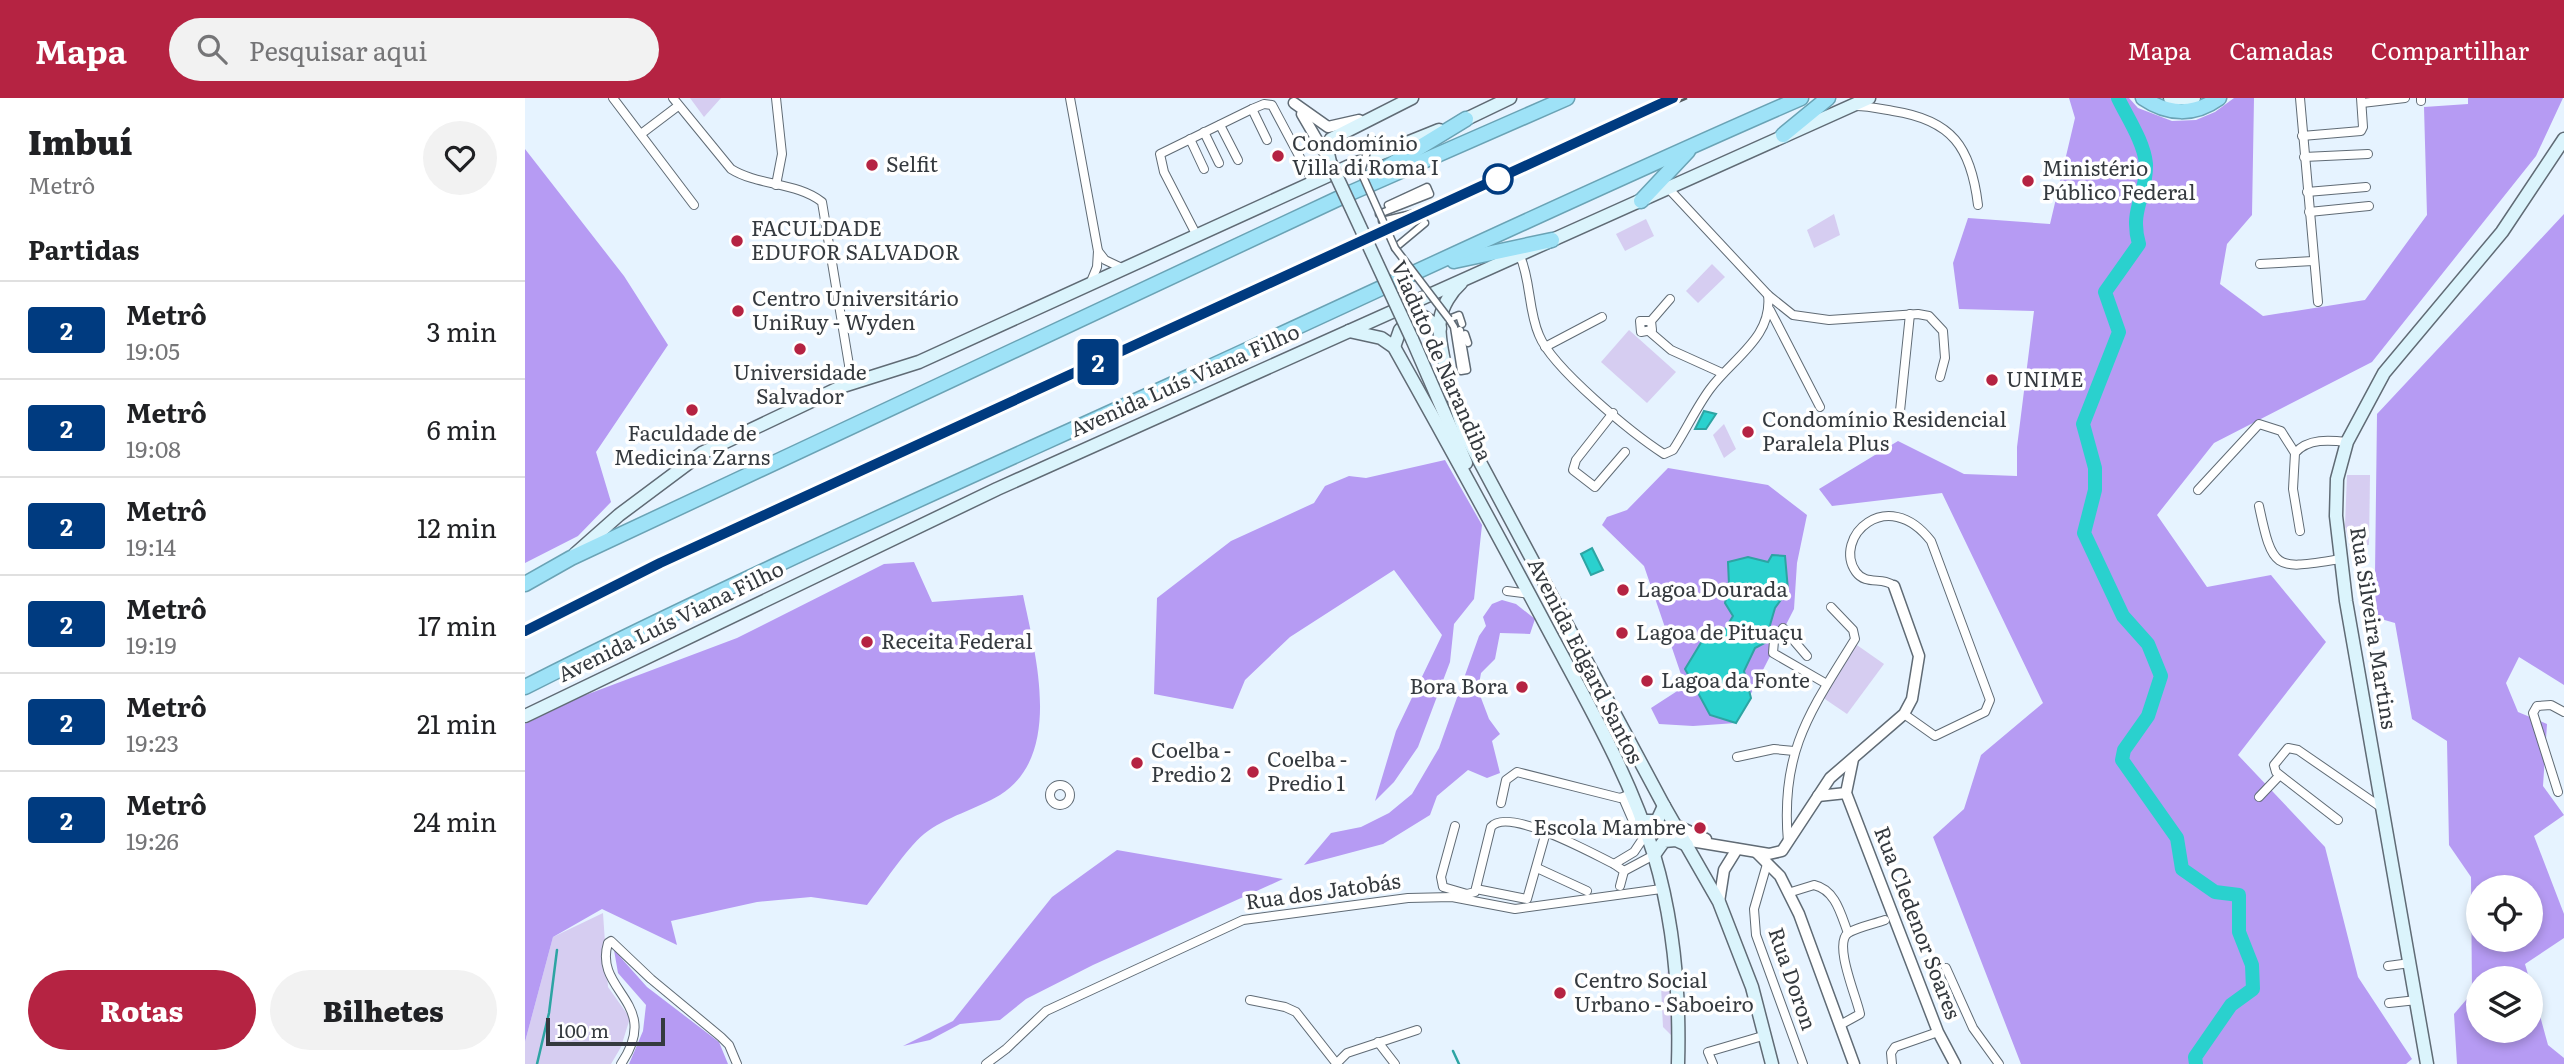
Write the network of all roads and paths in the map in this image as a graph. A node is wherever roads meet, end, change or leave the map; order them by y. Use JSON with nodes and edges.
{"nodes":[{"id":1,"x":613,"y":98,"type":"edge"},
{"id":2,"x":776,"y":98,"type":"edge"},
{"id":3,"x":1070,"y":98,"type":"edge"},
{"id":4,"x":1412,"y":98,"type":"edge"},
{"id":5,"x":1510,"y":98,"type":"edge"},
{"id":6,"x":1567,"y":98,"type":"edge"},
{"id":7,"x":1801,"y":98,"type":"edge"},
{"id":8,"x":1828,"y":98,"type":"edge"},
{"id":9,"x":1869,"y":98,"type":"edge"},
{"id":10,"x":2143,"y":98,"type":"edge"},
{"id":11,"x":2194,"y":98,"type":"edge"},
{"id":12,"x":2219,"y":98,"type":"edge"},
{"id":13,"x":2300,"y":98,"type":"edge"},
{"id":14,"x":2405,"y":98,"type":"edge"},
{"id":15,"x":1292,"y":100,"type":"edge"},
{"id":16,"x":2362,"y":101,"type":"edge"},
{"id":17,"x":676,"y":102,"type":"edge"},
{"id":18,"x":2173,"y":105,"type":"edge"},
{"id":19,"x":1849,"y":106,"type":"junction"},
{"id":20,"x":1252,"y":109,"type":"junction"},
{"id":21,"x":1382,"y":113,"type":"junction"},
{"id":22,"x":1466,"y":119,"type":"junction"},
{"id":23,"x":1220,"y":125,"type":"junction"},
{"id":24,"x":1204,"y":132,"type":"junction"},
{"id":25,"x":641,"y":134,"type":"junction"},
{"id":26,"x":1372,"y":135,"type":"dead end"},
{"id":27,"x":1783,"y":135,"type":"junction"},
{"id":28,"x":2302,"y":136,"type":"junction"},
{"id":29,"x":1190,"y":139,"type":"junction"},
{"id":30,"x":2564,"y":139,"type":"edge"},
{"id":31,"x":1267,"y":140,"type":"dead end"},
{"id":32,"x":1696,"y":144,"type":"junction"},
{"id":33,"x":2368,"y":154,"type":"dead end"},
{"id":34,"x":2304,"y":157,"type":"junction"},
{"id":35,"x":1238,"y":160,"type":"dead end"},
{"id":36,"x":1328,"y":160,"type":"junction"},
{"id":37,"x":1219,"y":163,"type":"dead end"},
{"id":38,"x":1204,"y":169,"type":"dead end"},
{"id":39,"x":1313,"y":182,"type":"junction"},
{"id":40,"x":776,"y":185,"type":"junction"},
{"id":41,"x":2366,"y":187,"type":"dead end"},
{"id":42,"x":1668,"y":188,"type":"junction"},
{"id":43,"x":2307,"y":192,"type":"junction"},
{"id":44,"x":1348,"y":194,"type":"junction"},
{"id":45,"x":1641,"y":201,"type":"junction"},
{"id":46,"x":694,"y":205,"type":"dead end"},
{"id":47,"x":1978,"y":205,"type":"dead end"},
{"id":48,"x":1389,"y":206,"type":"dead end"},
{"id":49,"x":2369,"y":206,"type":"dead end"},
{"id":50,"x":1420,"y":212,"type":"dead end"},
{"id":51,"x":2309,"y":212,"type":"junction"},
{"id":52,"x":1381,"y":218,"type":"junction"},
{"id":53,"x":1425,"y":223,"type":"dead end"},
{"id":54,"x":1197,"y":236,"type":"junction"},
{"id":55,"x":1552,"y":240,"type":"junction"},
{"id":56,"x":1395,"y":248,"type":"junction"},
{"id":57,"x":1098,"y":251,"type":"junction"},
{"id":58,"x":1520,"y":256,"type":"junction"},
{"id":59,"x":2313,"y":261,"type":"junction"},
{"id":60,"x":1435,"y":264,"type":"junction"},
{"id":61,"x":2260,"y":264,"type":"dead end"},
{"id":62,"x":1123,"y":269,"type":"junction"},
{"id":63,"x":1464,"y":280,"type":"junction"},
{"id":64,"x":1089,"y":285,"type":"junction"},
{"id":65,"x":1769,"y":295,"type":"junction"},
{"id":66,"x":1670,"y":299,"type":"dead end"},
{"id":67,"x":2318,"y":302,"type":"dead end"},
{"id":68,"x":1770,"y":310,"type":"junction"},
{"id":69,"x":1910,"y":314,"type":"junction"},
{"id":70,"x":1602,"y":317,"type":"dead end"},
{"id":71,"x":1651,"y":321,"type":"junction"},
{"id":72,"x":1444,"y":324,"type":"junction"},
{"id":73,"x":1462,"y":324,"type":"dead end"},
{"id":74,"x":1349,"y":331,"type":"junction"},
{"id":75,"x":1650,"y":332,"type":"junction"},
{"id":76,"x":1465,"y":334,"type":"dead end"},
{"id":77,"x":1468,"y":343,"type":"dead end"},
{"id":78,"x":1394,"y":347,"type":"junction"},
{"id":79,"x":1545,"y":347,"type":"junction"},
{"id":80,"x":1462,"y":357,"type":"dead end"},
{"id":81,"x":849,"y":365,"type":"junction"},
{"id":82,"x":1723,"y":373,"type":"junction"},
{"id":83,"x":1940,"y":377,"type":"dead end"},
{"id":84,"x":867,"y":378,"type":"junction"},
{"id":85,"x":843,"y":386,"type":"junction"},
{"id":86,"x":1820,"y":407,"type":"dead end"},
{"id":87,"x":1900,"y":411,"type":"dead end"},
{"id":88,"x":1613,"y":413,"type":"junction"},
{"id":89,"x":2347,"y":442,"type":"junction"},
{"id":90,"x":1625,"y":452,"type":"dead end"},
{"id":91,"x":2295,"y":453,"type":"junction"},
{"id":92,"x":2198,"y":490,"type":"dead end"},
{"id":93,"x":1483,"y":506,"type":"junction"},
{"id":94,"x":2259,"y":506,"type":"dead end"},
{"id":95,"x":2301,"y":531,"type":"dead end"},
{"id":96,"x":571,"y":558,"type":"junction"},
{"id":97,"x":2341,"y":559,"type":"junction"},
{"id":98,"x":525,"y":584,"type":"edge"},
{"id":99,"x":1894,"y":586,"type":"joint"},
{"id":100,"x":1507,"y":591,"type":"dead end"},
{"id":101,"x":1529,"y":594,"type":"junction"},
{"id":102,"x":1831,"y":607,"type":"dead end"},
{"id":103,"x":1807,"y":656,"type":"dead end"},
{"id":104,"x":1825,"y":683,"type":"junction"},
{"id":105,"x":525,"y":687,"type":"edge"},
{"id":106,"x":2564,"y":712,"type":"edge"},
{"id":107,"x":1904,"y":714,"type":"junction"},
{"id":108,"x":525,"y":716,"type":"edge"},
{"id":109,"x":1794,"y":751,"type":"junction"},
{"id":110,"x":1737,"y":757,"type":"dead end"},
{"id":111,"x":1853,"y":758,"type":"junction"},
{"id":112,"x":2279,"y":776,"type":"junction"},
{"id":113,"x":2558,"y":792,"type":"dead end"},
{"id":114,"x":1846,"y":793,"type":"junction"},
{"id":115,"x":1627,"y":796,"type":"junction"},
{"id":116,"x":1818,"y":796,"type":"junction"},
{"id":117,"x":2259,"y":797,"type":"dead end"},
{"id":118,"x":1501,"y":803,"type":"dead end"},
{"id":119,"x":1664,"y":806,"type":"junction"},
{"id":120,"x":2383,"y":808,"type":"junction"},
{"id":121,"x":2338,"y":820,"type":"dead end"},
{"id":122,"x":1677,"y":825,"type":"junction"},
{"id":123,"x":1455,"y":826,"type":"dead end"},
{"id":124,"x":1644,"y":827,"type":"junction"},
{"id":125,"x":1546,"y":832,"type":"junction"},
{"id":126,"x":1686,"y":843,"type":"junction"},
{"id":127,"x":1785,"y":846,"type":"junction"},
{"id":128,"x":1728,"y":847,"type":"junction"},
{"id":129,"x":1756,"y":852,"type":"junction"},
{"id":130,"x":1654,"y":855,"type":"junction"},
{"id":131,"x":1614,"y":864,"type":"junction"},
{"id":132,"x":1767,"y":864,"type":"junction"},
{"id":133,"x":1537,"y":868,"type":"junction"},
{"id":134,"x":1624,"y":871,"type":"junction"},
{"id":135,"x":1780,"y":876,"type":"junction"},
{"id":136,"x":1706,"y":879,"type":"junction"},
{"id":137,"x":1620,"y":886,"type":"dead end"},
{"id":138,"x":1476,"y":889,"type":"junction"},
{"id":139,"x":1661,"y":889,"type":"junction"},
{"id":140,"x":1587,"y":891,"type":"dead end"},
{"id":141,"x":1788,"y":893,"type":"junction"},
{"id":142,"x":1719,"y":902,"type":"junction"},
{"id":143,"x":1885,"y":920,"type":"dead end"},
{"id":144,"x":1848,"y":933,"type":"junction"},
{"id":145,"x":2410,"y":963,"type":"junction"},
{"id":146,"x":2388,"y":966,"type":"dead end"},
{"id":147,"x":1946,"y":968,"type":"dead end"},
{"id":148,"x":1250,"y":1000,"type":"dead end"},
{"id":149,"x":2417,"y":1000,"type":"junction"},
{"id":150,"x":2389,"y":1003,"type":"dead end"},
{"id":151,"x":1840,"y":1025,"type":"junction"},
{"id":152,"x":1417,"y":1030,"type":"dead end"},
{"id":153,"x":1938,"y":1032,"type":"junction"},
{"id":154,"x":1764,"y":1036,"type":"junction"},
{"id":155,"x":1378,"y":1042,"type":"junction"},
{"id":156,"x":1336,"y":1063,"type":"edge"},
{"id":157,"x":621,"y":1064,"type":"edge"},
{"id":158,"x":737,"y":1064,"type":"edge"},
{"id":159,"x":986,"y":1064,"type":"edge"},
{"id":160,"x":1395,"y":1064,"type":"edge"},
{"id":161,"x":1678,"y":1064,"type":"edge"},
{"id":162,"x":1713,"y":1064,"type":"edge"},
{"id":163,"x":1772,"y":1064,"type":"edge"},
{"id":164,"x":1803,"y":1064,"type":"edge"},
{"id":165,"x":1854,"y":1064,"type":"edge"},
{"id":166,"x":1892,"y":1064,"type":"edge"},
{"id":167,"x":1955,"y":1064,"type":"edge"},
{"id":168,"x":1999,"y":1064,"type":"edge"},
{"id":169,"x":2427,"y":1064,"type":"edge"}],
"edges":[{"from":1,"to":25,"type":"street"},
{"from":2,"to":40,"type":"street"},
{"from":3,"to":57,"type":"street"},
{"from":4,"to":21,"type":"main road"},
{"from":5,"to":22,"type":"main road"},
{"from":6,"to":44,"type":"highway"},
{"from":7,"to":32,"type":"highway","name":"Avenida Luís Viana Filho"},
{"from":8,"to":27,"type":"highway"},
{"from":9,"to":19,"type":"main road","name":"Avenida Luís Viana Filho"},
{"from":10,"to":18,"type":"highway"},
{"from":11,"to":18,"type":"main road"},
{"from":12,"to":18,"type":"highway"},
{"from":13,"to":28,"type":"street"},
{"from":14,"to":16,"type":"street"},
{"from":15,"to":21,"type":"street"},
{"from":15,"to":36,"type":"street"},
{"from":16,"to":28,"type":"street"},
{"from":17,"to":25,"type":"street"},
{"from":17,"to":40,"type":"street"},
{"from":19,"to":27,"type":"main road","name":"Avenida Luís Viana Filho"},
{"from":19,"to":47,"type":"street"},
{"from":20,"to":23,"type":"street"},
{"from":20,"to":31,"type":"street"},
{"from":20,"to":39,"type":"street"},
{"from":21,"to":36,"type":"main road"},
{"from":22,"to":39,"type":"main road"},
{"from":22,"to":44,"type":"highway"},
{"from":23,"to":24,"type":"street"},
{"from":23,"to":35,"type":"street"},
{"from":24,"to":29,"type":"street"},
{"from":24,"to":37,"type":"street"},
{"from":25,"to":46,"type":"street"},
{"from":26,"to":52,"type":"street","bridge":true},
{"from":27,"to":42,"type":"main road","name":"Avenida Luís Viana Filho"},
{"from":28,"to":34,"type":"street"},
{"from":29,"to":38,"type":"street"},
{"from":29,"to":54,"type":"street"},
{"from":30,"to":89,"type":"main road","name":"Rua Silveira Martins"},
{"from":32,"to":45,"type":"highway"},
{"from":32,"to":60,"type":"highway","name":"Avenida Luís Viana Filho"},
{"from":33,"to":34,"type":"street"},
{"from":34,"to":43,"type":"street"},
{"from":36,"to":93,"type":"main road","name":"Viaduto de Narandiba","bridge":true},
{"from":39,"to":54,"type":"main road"},
{"from":40,"to":81,"type":"street"},
{"from":41,"to":43,"type":"street"},
{"from":42,"to":45,"type":"main road","name":"Avenida Luís Viana Filho"},
{"from":42,"to":65,"type":"street"},
{"from":43,"to":51,"type":"street"},
{"from":44,"to":96,"type":"highway"},
{"from":45,"to":55,"type":"main road","name":"Avenida Luís Viana Filho"},
{"from":48,"to":52,"type":"street"},
{"from":49,"to":51,"type":"street"},
{"from":50,"to":52,"type":"street"},
{"from":51,"to":59,"type":"street"},
{"from":52,"to":56,"type":"street","bridge":true},
{"from":53,"to":56,"type":"street"},
{"from":54,"to":62,"type":"main road"},
{"from":55,"to":58,"type":"main road","name":"Avenida Luís Viana Filho"},
{"from":55,"to":60,"type":"highway"},
{"from":56,"to":72,"type":"street","bridge":true},
{"from":57,"to":62,"type":"street"},
{"from":57,"to":64,"type":"street"},
{"from":58,"to":63,"type":"main road","name":"Avenida Luís Viana Filho"},
{"from":58,"to":79,"type":"street"},
{"from":59,"to":61,"type":"street"},
{"from":59,"to":67,"type":"street"},
{"from":60,"to":105,"type":"highway","name":"Avenida Luís Viana Filho"},
{"from":62,"to":64,"type":"main road"},
{"from":63,"to":72,"type":"main road"},
{"from":63,"to":74,"type":"main road","name":"Avenida Luís Viana Filho"},
{"from":64,"to":84,"type":"main road"},
{"from":65,"to":68,"type":"street"},
{"from":65,"to":69,"type":"street"},
{"from":66,"to":71,"type":"street"},
{"from":68,"to":82,"type":"street"},
{"from":68,"to":86,"type":"street"},
{"from":69,"to":83,"type":"street"},
{"from":69,"to":87,"type":"street"},
{"from":70,"to":79,"type":"street"},
{"from":71,"to":75,"type":"street"},
{"from":71,"to":75,"type":"street"},
{"from":72,"to":73,"type":"street"},
{"from":72,"to":78,"type":"main road"},
{"from":72,"to":80,"type":"street"},
{"from":72,"to":119,"type":"main road","name":"Avenida Edgard Santos"},
{"from":74,"to":78,"type":"main road"},
{"from":74,"to":108,"type":"main road","name":"Avenida Luís Viana Filho"},
{"from":75,"to":82,"type":"street"},
{"from":76,"to":77,"type":"street"},
{"from":78,"to":93,"type":"main road","name":"Avenida Edgard Santos"},
{"from":79,"to":88,"type":"street"},
{"from":81,"to":84,"type":"street"},
{"from":81,"to":85,"type":"street"},
{"from":82,"to":88,"type":"street"},
{"from":84,"to":85,"type":"main road"},
{"from":85,"to":96,"type":"main road"},
{"from":88,"to":90,"type":"street"},
{"from":89,"to":91,"type":"street"},
{"from":89,"to":97,"type":"main road","name":"Rua Silveira Martins"},
{"from":91,"to":92,"type":"street"},
{"from":91,"to":95,"type":"street"},
{"from":93,"to":101,"type":"main road","name":"Avenida Edgard Santos"},
{"from":94,"to":97,"type":"street"},
{"from":96,"to":98,"type":"highway"},
{"from":97,"to":120,"type":"main road","name":"Rua Silveira Martins"},
{"from":99,"to":107,"type":"street"},
{"from":99,"to":107,"type":"street"},
{"from":100,"to":101,"type":"street"},
{"from":101,"to":115,"type":"main road","name":"Avenida Edgard Santos"},
{"from":102,"to":104,"type":"street"},
{"from":103,"to":104,"type":"street"},
{"from":104,"to":109,"type":"street"},
{"from":106,"to":113,"type":"street"},
{"from":107,"to":111,"type":"street"},
{"from":109,"to":110,"type":"street"},
{"from":109,"to":127,"type":"street"},
{"from":111,"to":114,"type":"street"},
{"from":111,"to":116,"type":"street"},
{"from":112,"to":117,"type":"street"},
{"from":112,"to":120,"type":"street"},
{"from":112,"to":121,"type":"street"},
{"from":114,"to":116,"type":"street"},
{"from":114,"to":153,"type":"street","name":"Rua Cledenor Soares"},
{"from":115,"to":118,"type":"street"},
{"from":115,"to":124,"type":"main road","name":"Avenida Edgard Santos"},
{"from":116,"to":127,"type":"street"},
{"from":119,"to":122,"type":"main road","name":"Avenida Edgard Santos"},
{"from":119,"to":124,"type":"main road"},
{"from":120,"to":145,"type":"main road","name":"Rua Silveira Martins"},
{"from":122,"to":126,"type":"main road","name":"Avenida Edgard Santos"},
{"from":122,"to":128,"type":"street"},
{"from":123,"to":138,"type":"street"},
{"from":124,"to":126,"type":"main road"},
{"from":124,"to":130,"type":"main road","name":"Avenida Edgard Santos"},
{"from":124,"to":131,"type":"street"},
{"from":125,"to":131,"type":"street"},
{"from":125,"to":133,"type":"street"},
{"from":125,"to":138,"type":"street"},
{"from":126,"to":128,"type":"street"},
{"from":126,"to":130,"type":"main road"},
{"from":126,"to":136,"type":"main road","name":"Avenida Edgard Santos"},
{"from":127,"to":129,"type":"street"},
{"from":127,"to":135,"type":"street"},
{"from":128,"to":129,"type":"street"},
{"from":128,"to":136,"type":"street"},
{"from":128,"to":142,"type":"street"},
{"from":129,"to":132,"type":"street"},
{"from":130,"to":134,"type":"street"},
{"from":130,"to":139,"type":"main road","name":"Avenida Edgard Santos"},
{"from":131,"to":134,"type":"street"},
{"from":132,"to":135,"type":"street"},
{"from":132,"to":164,"type":"street","name":"Rua Doron"},
{"from":133,"to":138,"type":"street"},
{"from":133,"to":140,"type":"street"},
{"from":134,"to":137,"type":"street"},
{"from":135,"to":141,"type":"street"},
{"from":136,"to":142,"type":"main road","name":"Avenida Edgard Santos"},
{"from":139,"to":159,"type":"street","name":"Rua dos Jatobás"},
{"from":139,"to":161,"type":"main road","name":"Avenida Edgard Santos"},
{"from":141,"to":144,"type":"street"},
{"from":141,"to":151,"type":"street"},
{"from":142,"to":154,"type":"main road","name":"Avenida Edgard Santos"},
{"from":143,"to":144,"type":"street"},
{"from":144,"to":151,"type":"street"},
{"from":145,"to":146,"type":"street"},
{"from":145,"to":149,"type":"main road","name":"Rua Silveira Martins"},
{"from":147,"to":168,"type":"street","name":"Rua Cledenor Soares"},
{"from":148,"to":156,"type":"street"},
{"from":149,"to":150,"type":"street"},
{"from":149,"to":169,"type":"main road","name":"Rua Silveira Martins"},
{"from":151,"to":165,"type":"street"},
{"from":152,"to":155,"type":"street"},
{"from":153,"to":166,"type":"street"},
{"from":153,"to":167,"type":"street","name":"Rua Cledenor Soares"},
{"from":154,"to":162,"type":"street"},
{"from":154,"to":163,"type":"main road","name":"Avenida Edgard Santos"},
{"from":155,"to":156,"type":"street"},
{"from":155,"to":160,"type":"street"},
{"from":157,"to":158,"type":"street"}]}
